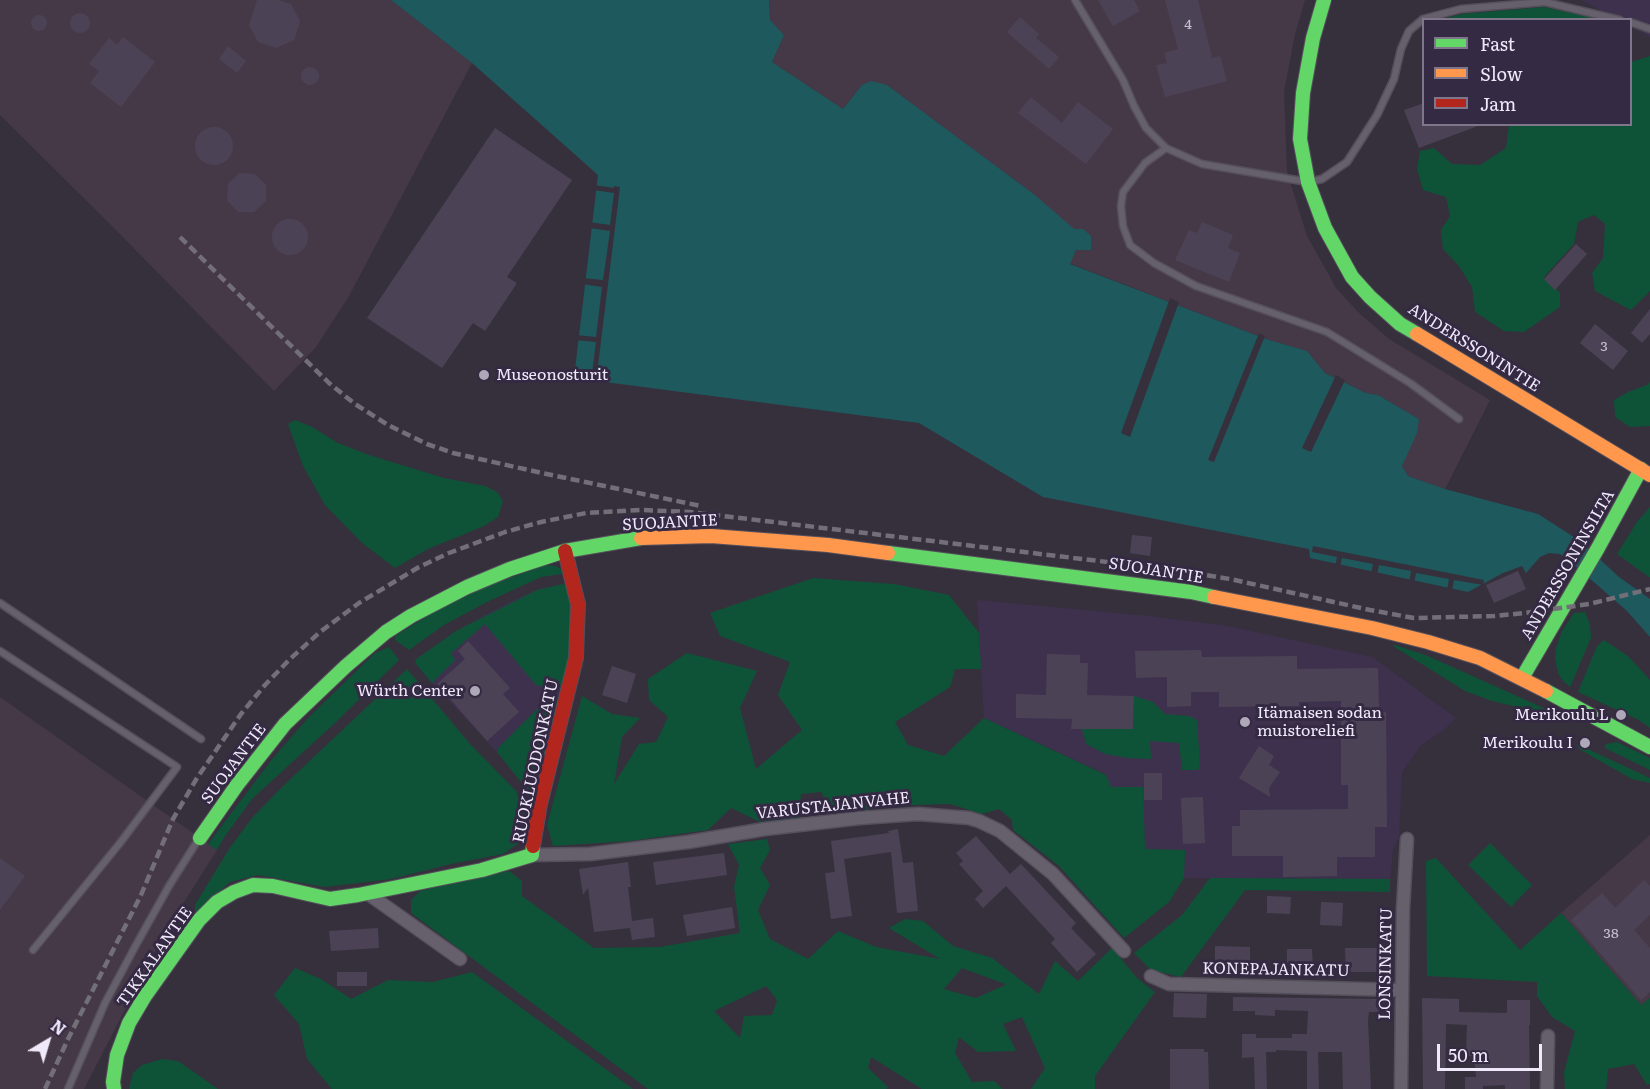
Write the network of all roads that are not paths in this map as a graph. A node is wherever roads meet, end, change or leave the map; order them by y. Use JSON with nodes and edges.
{"nodes":[{"id":1,"x":1075,"y":0,"type":"edge"},
{"id":2,"x":1324,"y":0,"type":"edge"},
{"id":3,"x":1427,"y":18,"type":"edge"},
{"id":4,"x":1612,"y":18,"type":"edge"},
{"id":5,"x":1422,"y":20,"type":"edge"},
{"id":6,"x":1632,"y":23,"type":"edge"},
{"id":7,"x":1650,"y":29,"type":"edge"},
{"id":8,"x":1166,"y":148,"type":"junction"},
{"id":9,"x":1308,"y":182,"type":"junction"},
{"id":10,"x":1459,"y":419,"type":"dead end"},
{"id":11,"x":1646,"y":472,"type":"edge"},
{"id":12,"x":565,"y":551,"type":"junction"},
{"id":13,"x":0,"y":603,"type":"edge"},
{"id":14,"x":0,"y":651,"type":"edge"},
{"id":15,"x":1522,"y":678,"type":"junction"},
{"id":16,"x":201,"y":739,"type":"dead end"},
{"id":17,"x":1650,"y":747,"type":"edge"},
{"id":18,"x":200,"y":838,"type":"joint"},
{"id":19,"x":1407,"y":839,"type":"dead end"},
{"id":20,"x":532,"y":855,"type":"junction"},
{"id":21,"x":411,"y":884,"type":"joint"},
{"id":22,"x":368,"y":893,"type":"junction"},
{"id":23,"x":33,"y":950,"type":"dead end"},
{"id":24,"x":1124,"y":951,"type":"dead end"},
{"id":25,"x":460,"y":959,"type":"dead end"},
{"id":26,"x":1151,"y":976,"type":"dead end"},
{"id":27,"x":1402,"y":990,"type":"junction"},
{"id":28,"x":1548,"y":1036,"type":"dead end"},
{"id":29,"x":68,"y":1089,"type":"edge"},
{"id":30,"x":114,"y":1089,"type":"edge"},
{"id":31,"x":1401,"y":1089,"type":"edge"},
{"id":32,"x":1547,"y":1089,"type":"edge"}],
"edges":[{"from":1,"to":8,"type":"lane"},
{"from":2,"to":9,"type":"street","name":"ANDERSSONINTIE"},
{"from":3,"to":4,"type":"lane"},
{"from":5,"to":9,"type":"lane"},
{"from":6,"to":7,"type":"lane"},
{"from":8,"to":9,"type":"lane"},
{"from":8,"to":10,"type":"lane"},
{"from":9,"to":11,"type":"street","name":"ANDERSSONINTIE"},
{"from":11,"to":15,"type":"street","name":"ANDERSSONINSILTA"},
{"from":12,"to":15,"type":"street","name":"SUOJANTIE"},
{"from":12,"to":18,"type":"street","name":"SUOJANTIE"},
{"from":12,"to":20,"type":"street","name":"RUOKLUODONKATU"},
{"from":13,"to":16,"type":"lane"},
{"from":14,"to":23,"type":"lane"},
{"from":15,"to":17,"type":"street","name":"SUOJANTIE"},
{"from":18,"to":29,"type":"lane","name":"SUOJANTIE"},
{"from":19,"to":27,"type":"street","name":"LONSINKATU"},
{"from":20,"to":21,"type":"street","name":"RUOKLUODONKATU"},
{"from":20,"to":24,"type":"street","name":"VARUSTAJANVAHE"},
{"from":21,"to":22,"type":"street","name":"TIKKALANTIE"},
{"from":22,"to":25,"type":"street"},
{"from":22,"to":30,"type":"street","name":"TIKKALANTIE"},
{"from":26,"to":27,"type":"street","name":"KONEPAJANKATU"},
{"from":27,"to":31,"type":"street","name":"LONSINKATU"},
{"from":28,"to":32,"type":"street"}]}
